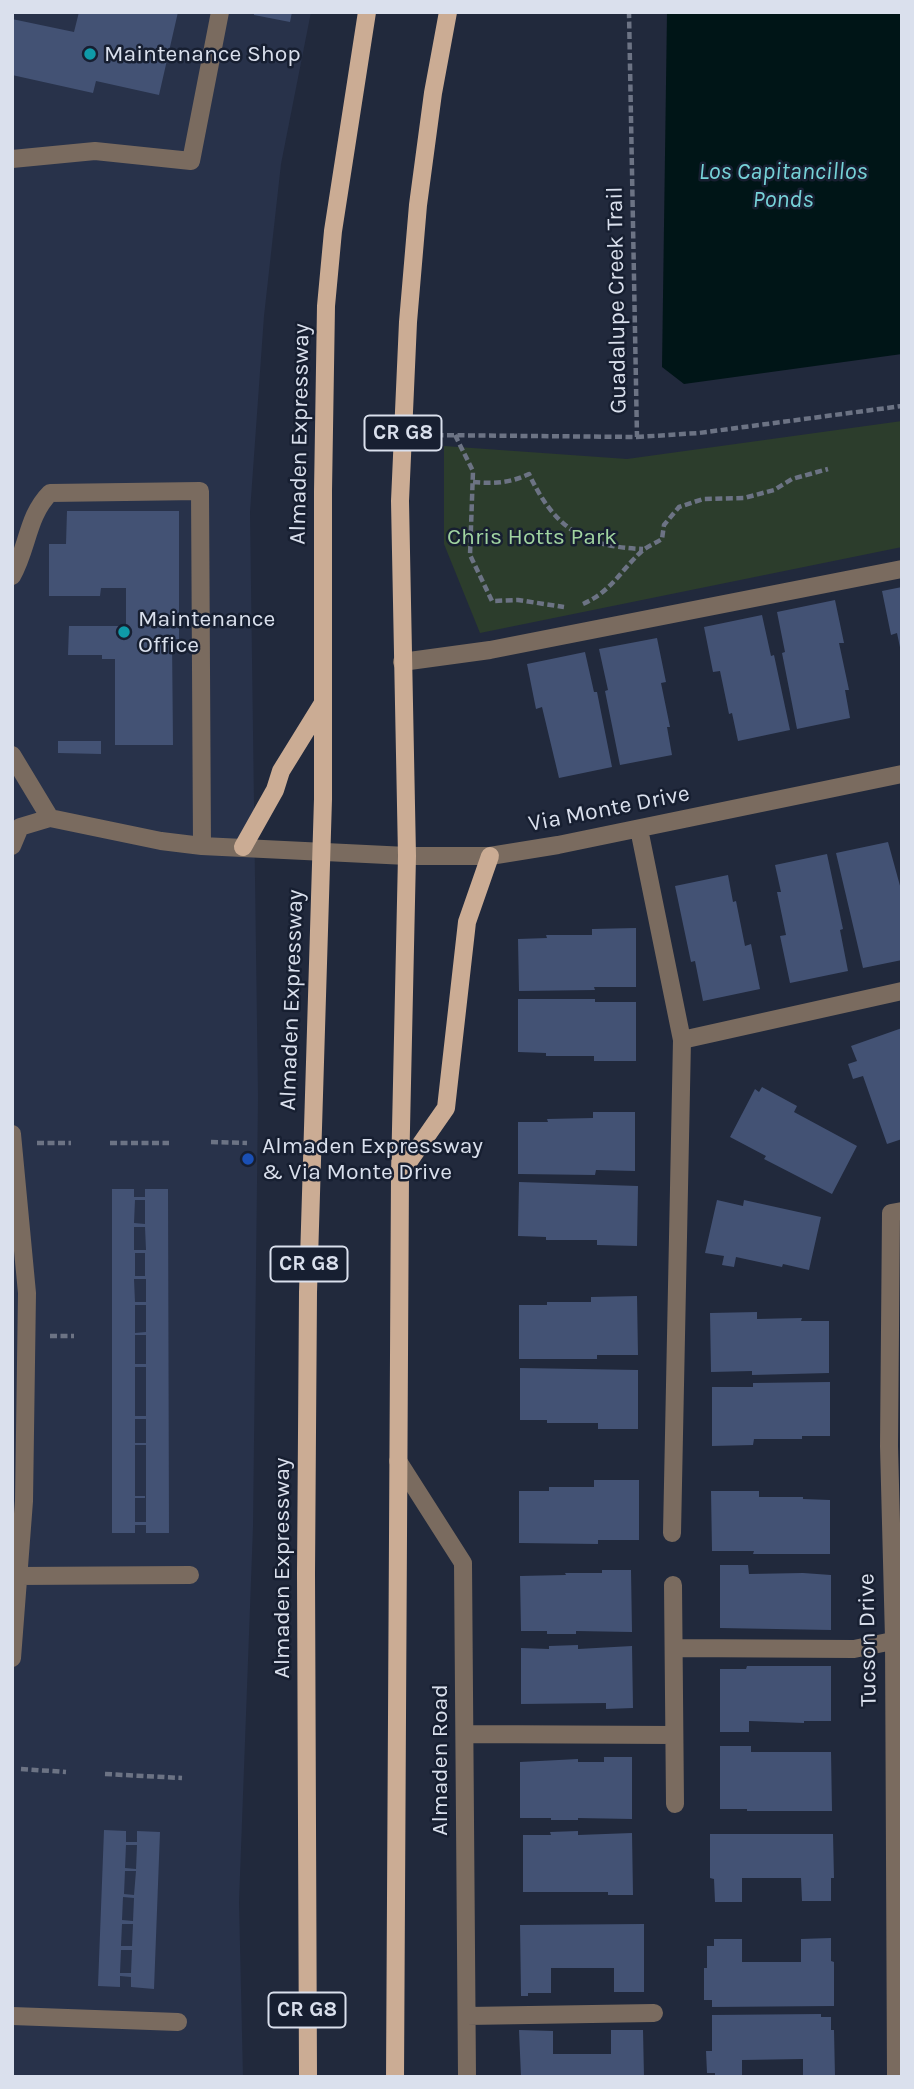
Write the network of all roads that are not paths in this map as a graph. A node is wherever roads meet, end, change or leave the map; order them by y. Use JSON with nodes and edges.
{"nodes":[{"id":1,"x":220,"y":12,"type":"edge"},
{"id":2,"x":367,"y":12,"type":"edge"},
{"id":3,"x":448,"y":12,"type":"edge"},
{"id":4,"x":12,"y":159,"type":"edge"},
{"id":5,"x":902,"y":569,"type":"edge"},
{"id":6,"x":12,"y":576,"type":"edge"},
{"id":7,"x":402,"y":662,"type":"junction"},
{"id":8,"x":323,"y":703,"type":"junction"},
{"id":9,"x":12,"y":755,"type":"edge"},
{"id":10,"x":902,"y":774,"type":"edge"},
{"id":11,"x":50,"y":818,"type":"junction"},
{"id":12,"x":639,"y":829,"type":"junction"},
{"id":13,"x":12,"y":846,"type":"edge"},
{"id":14,"x":202,"y":846,"type":"junction"},
{"id":15,"x":243,"y":847,"type":"junction"},
{"id":16,"x":321,"y":852,"type":"junction"},
{"id":17,"x":407,"y":856,"type":"junction"},
{"id":18,"x":490,"y":856,"type":"junction"},
{"id":19,"x":902,"y":990,"type":"edge"},
{"id":20,"x":682,"y":1040,"type":"junction"},
{"id":21,"x":12,"y":1134,"type":"edge"},
{"id":22,"x":400,"y":1174,"type":"junction"},
{"id":23,"x":902,"y":1211,"type":"edge"},
{"id":24,"x":895,"y":1445,"type":"edge"},
{"id":25,"x":398,"y":1461,"type":"junction"},
{"id":26,"x":672,"y":1533,"type":"dead end"},
{"id":27,"x":190,"y":1575,"type":"dead end"},
{"id":28,"x":18,"y":1576,"type":"junction"},
{"id":29,"x":673,"y":1585,"type":"dead end"},
{"id":30,"x":898,"y":1639,"type":"edge"},
{"id":31,"x":674,"y":1648,"type":"junction"},
{"id":32,"x":12,"y":1658,"type":"edge"},
{"id":33,"x":465,"y":1734,"type":"junction"},
{"id":34,"x":674,"y":1735,"type":"junction"},
{"id":35,"x":675,"y":1804,"type":"dead end"},
{"id":36,"x":654,"y":2013,"type":"dead end"},
{"id":37,"x":12,"y":2016,"type":"edge"},
{"id":38,"x":467,"y":2016,"type":"junction"},
{"id":39,"x":178,"y":2022,"type":"dead end"},
{"id":40,"x":307,"y":2077,"type":"edge"},
{"id":41,"x":395,"y":2077,"type":"edge"},
{"id":42,"x":467,"y":2077,"type":"edge"},
{"id":43,"x":896,"y":2077,"type":"edge"}],
"edges":[{"from":1,"to":4,"type":"street"},
{"from":2,"to":8,"type":"main road","name":"Almaden Expressway","number":"CR G8"},
{"from":3,"to":7,"type":"main road","number":"CR G8"},
{"from":5,"to":7,"type":"street"},
{"from":6,"to":14,"type":"street"},
{"from":7,"to":17,"type":"main road","number":"CR G8"},
{"from":8,"to":15,"type":"main road"},
{"from":8,"to":16,"type":"main road","name":"Almaden Expressway","number":"CR G8"},
{"from":9,"to":11,"type":"street"},
{"from":10,"to":12,"type":"street","name":"Via Monte Drive"},
{"from":11,"to":13,"type":"street"},
{"from":11,"to":14,"type":"street","name":"Via Monte Drive"},
{"from":12,"to":18,"type":"street","name":"Via Monte Drive"},
{"from":12,"to":20,"type":"street"},
{"from":14,"to":15,"type":"street","name":"Via Monte Drive"},
{"from":15,"to":16,"type":"street","name":"Via Monte Drive"},
{"from":16,"to":17,"type":"street","name":"Via Monte Drive"},
{"from":16,"to":40,"type":"main road","name":"Almaden Expressway","number":"CR G8"},
{"from":17,"to":18,"type":"street","name":"Via Monte Drive"},
{"from":17,"to":22,"type":"main road","number":"CR G8"},
{"from":18,"to":22,"type":"main road"},
{"from":19,"to":20,"type":"street"},
{"from":20,"to":26,"type":"street"},
{"from":21,"to":28,"type":"street"},
{"from":22,"to":25,"type":"main road","number":"CR G8"},
{"from":23,"to":24,"type":"street","name":"Tucson Drive"},
{"from":24,"to":30,"type":"street","name":"Tucson Drive"},
{"from":25,"to":33,"type":"street","name":"Almaden Road"},
{"from":25,"to":41,"type":"main road","number":"CR G8"},
{"from":27,"to":28,"type":"street"},
{"from":28,"to":32,"type":"street"},
{"from":29,"to":31,"type":"street"},
{"from":30,"to":31,"type":"street"},
{"from":30,"to":43,"type":"street","name":"Tucson Drive"},
{"from":31,"to":34,"type":"street"},
{"from":33,"to":34,"type":"street"},
{"from":33,"to":38,"type":"street","name":"Almaden Road"},
{"from":34,"to":35,"type":"street"},
{"from":36,"to":38,"type":"street"},
{"from":37,"to":39,"type":"street"},
{"from":38,"to":42,"type":"street","name":"Almaden Road"}]}
